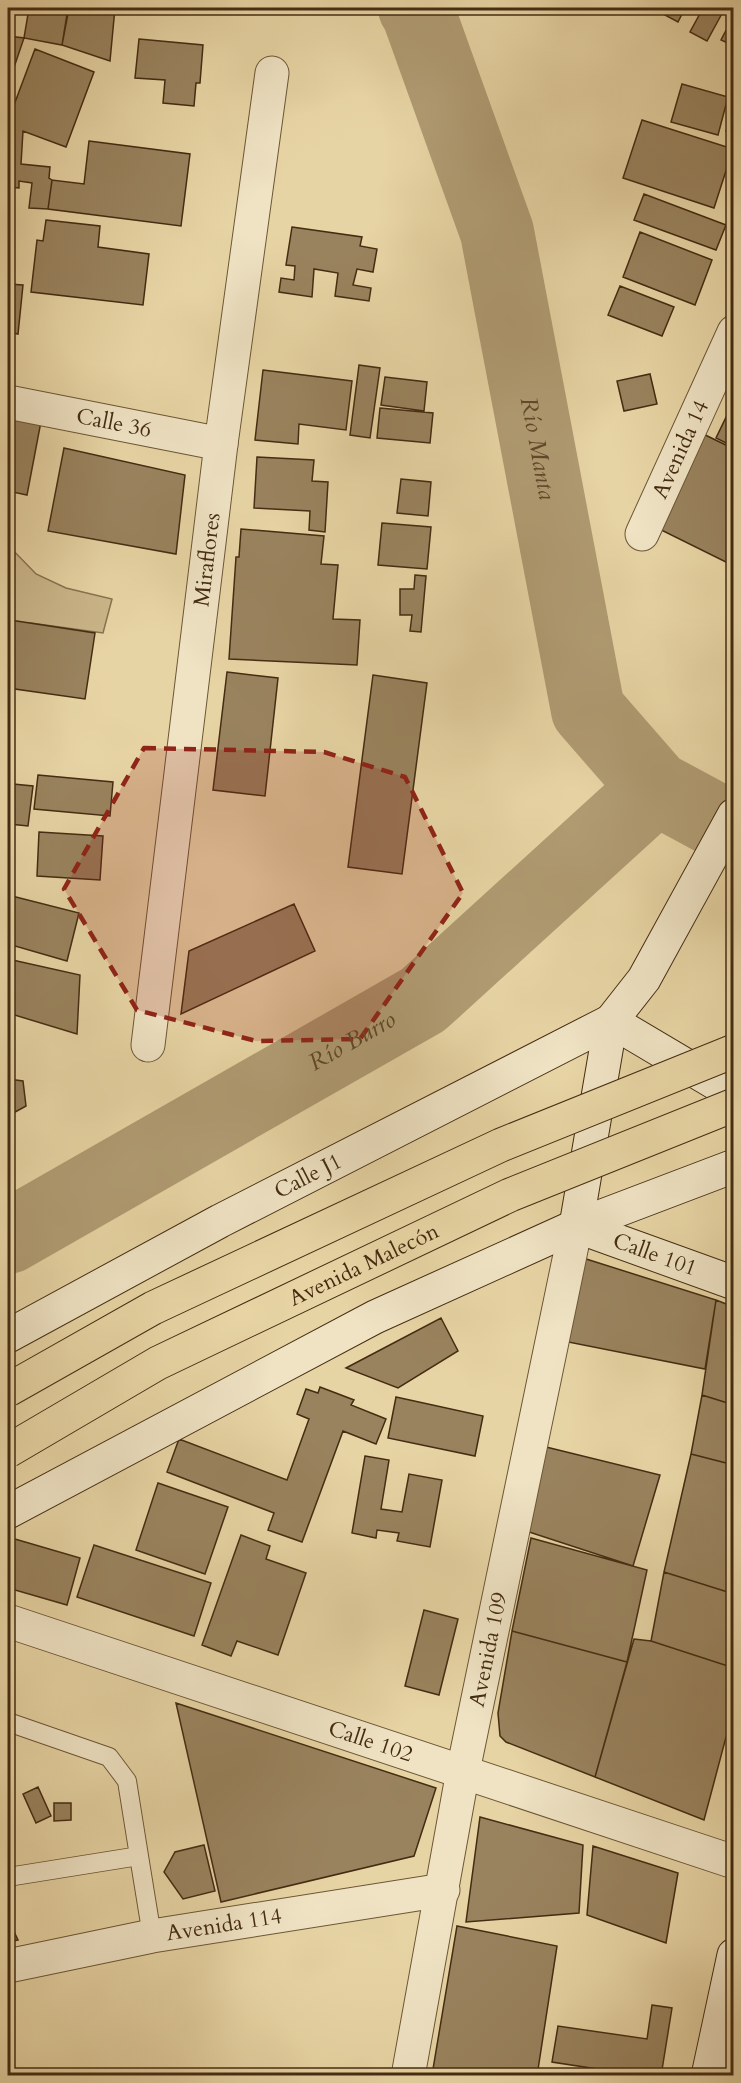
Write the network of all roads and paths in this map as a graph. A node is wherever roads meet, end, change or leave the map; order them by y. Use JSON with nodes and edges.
{"nodes":[{"id":1,"x":272,"y":73,"type":"dead end"},
{"id":2,"x":734,"y":332,"type":"edge"},
{"id":3,"x":8,"y":402,"type":"edge"},
{"id":4,"x":221,"y":444,"type":"junction"},
{"id":5,"x":642,"y":534,"type":"dead end"},
{"id":6,"x":734,"y":815,"type":"edge"},
{"id":7,"x":611,"y":1021,"type":"junction"},
{"id":8,"x":148,"y":1045,"type":"dead end"},
{"id":9,"x":734,"y":1051,"type":"edge"},
{"id":10,"x":734,"y":1094,"type":"edge"},
{"id":11,"x":734,"y":1105,"type":"edge"},
{"id":12,"x":734,"y":1166,"type":"edge"},
{"id":13,"x":576,"y":1226,"type":"junction"},
{"id":14,"x":734,"y":1283,"type":"edge"},
{"id":15,"x":8,"y":1336,"type":"edge"},
{"id":16,"x":8,"y":1390,"type":"edge"},
{"id":17,"x":8,"y":1451,"type":"edge"},
{"id":18,"x":8,"y":1512,"type":"edge"},
{"id":19,"x":8,"y":1621,"type":"edge"},
{"id":20,"x":8,"y":1722,"type":"edge"},
{"id":21,"x":463,"y":1771,"type":"junction"},
{"id":22,"x":140,"y":1856,"type":"junction"},
{"id":23,"x":734,"y":1862,"type":"edge"},
{"id":24,"x":8,"y":1877,"type":"edge"},
{"id":25,"x":443,"y":1890,"type":"junction"},
{"id":26,"x":152,"y":1936,"type":"junction"},
{"id":27,"x":734,"y":1955,"type":"edge"},
{"id":28,"x":8,"y":1966,"type":"edge"},
{"id":29,"x":408,"y":2076,"type":"edge"},
{"id":30,"x":708,"y":2076,"type":"edge"}],
"edges":[{"from":1,"to":4,"type":"street","name":"Miraflores"},
{"from":2,"to":5,"type":"street","name":"Avenida 14"},
{"from":3,"to":4,"type":"street","name":"Calle 36"},
{"from":4,"to":8,"type":"street","name":"Miraflores"},
{"from":6,"to":7,"type":"street"},
{"from":7,"to":10,"type":"street"},
{"from":7,"to":13,"type":"street","name":"Avenida 109"},
{"from":7,"to":15,"type":"street","name":"Calle J1"},
{"from":9,"to":16,"type":"main road","bridge":true},
{"from":11,"to":17,"type":"main road","name":"Avenida Malecón","bridge":true},
{"from":12,"to":13,"type":"street"},
{"from":13,"to":14,"type":"street","name":"Calle 101"},
{"from":13,"to":18,"type":"street"},
{"from":13,"to":21,"type":"street","name":"Avenida 109"},
{"from":19,"to":21,"type":"street","name":"Calle 102"},
{"from":20,"to":22,"type":"lane"},
{"from":21,"to":23,"type":"street","name":"Calle 102"},
{"from":21,"to":25,"type":"street","name":"Avenida 109"},
{"from":22,"to":24,"type":"lane"},
{"from":22,"to":26,"type":"lane"},
{"from":25,"to":26,"type":"street","name":"Avenida 114"},
{"from":25,"to":29,"type":"street","name":"Avenida 109"},
{"from":26,"to":28,"type":"street","name":"Avenida 114"},
{"from":27,"to":30,"type":"street"}]}
